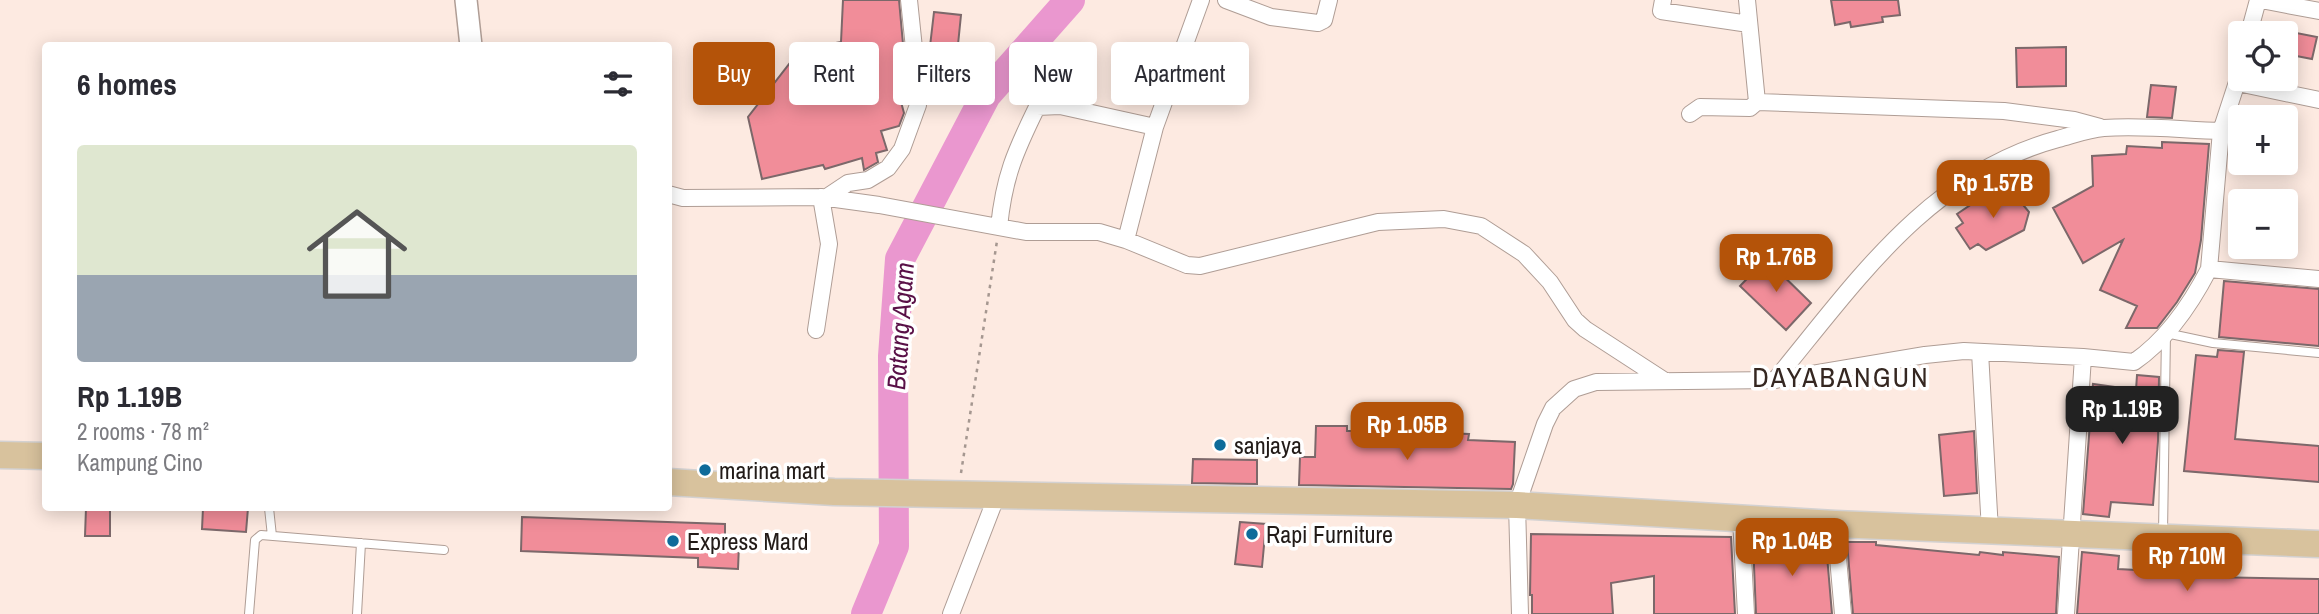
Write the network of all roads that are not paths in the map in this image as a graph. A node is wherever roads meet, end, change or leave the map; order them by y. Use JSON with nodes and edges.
{"nodes":[{"id":1,"x":466,"y":0,"type":"edge"},
{"id":2,"x":909,"y":0,"type":"edge"},
{"id":3,"x":1201,"y":0,"type":"edge"},
{"id":4,"x":1226,"y":0,"type":"edge"},
{"id":5,"x":1329,"y":0,"type":"edge"},
{"id":6,"x":1663,"y":0,"type":"edge"},
{"id":7,"x":1747,"y":0,"type":"edge"},
{"id":8,"x":2259,"y":0,"type":"edge"},
{"id":9,"x":2319,"y":11,"type":"edge"},
{"id":10,"x":2253,"y":21,"type":"edge"},
{"id":11,"x":1749,"y":24,"type":"junction"},
{"id":12,"x":471,"y":42,"type":"edge"},
{"id":13,"x":2235,"y":91,"type":"edge"},
{"id":14,"x":2286,"y":91,"type":"edge"},
{"id":15,"x":2319,"y":100,"type":"edge"},
{"id":16,"x":1757,"y":102,"type":"junction"},
{"id":17,"x":1690,"y":114,"type":"dead end"},
{"id":18,"x":1155,"y":127,"type":"junction"},
{"id":19,"x":2103,"y":127,"type":"junction"},
{"id":20,"x":2221,"y":131,"type":"junction"},
{"id":21,"x":672,"y":195,"type":"edge"},
{"id":22,"x":824,"y":197,"type":"junction"},
{"id":23,"x":999,"y":227,"type":"junction"},
{"id":24,"x":1126,"y":240,"type":"junction"},
{"id":25,"x":2208,"y":269,"type":"junction"},
{"id":26,"x":2319,"y":279,"type":"edge"},
{"id":27,"x":816,"y":330,"type":"dead end"},
{"id":28,"x":2166,"y":333,"type":"junction"},
{"id":29,"x":1980,"y":352,"type":"junction"},
{"id":30,"x":2319,"y":353,"type":"edge"},
{"id":31,"x":2083,"y":357,"type":"junction"},
{"id":32,"x":1775,"y":380,"type":"junction"},
{"id":33,"x":1665,"y":381,"type":"junction"},
{"id":34,"x":0,"y":455,"type":"edge"},
{"id":35,"x":42,"y":456,"type":"edge"},
{"id":36,"x":672,"y":482,"type":"edge"},
{"id":37,"x":997,"y":495,"type":"junction"},
{"id":38,"x":1517,"y":505,"type":"junction"},
{"id":39,"x":269,"y":511,"type":"edge"},
{"id":40,"x":1741,"y":518,"type":"junction"},
{"id":41,"x":1835,"y":524,"type":"junction"},
{"id":42,"x":1990,"y":531,"type":"junction"},
{"id":43,"x":2072,"y":534,"type":"junction"},
{"id":44,"x":272,"y":536,"type":"junction"},
{"id":45,"x":2163,"y":537,"type":"junction"},
{"id":46,"x":361,"y":543,"type":"junction"},
{"id":47,"x":2319,"y":544,"type":"edge"},
{"id":48,"x":444,"y":550,"type":"dead end"},
{"id":49,"x":1518,"y":613,"type":"edge"},
{"id":50,"x":249,"y":614,"type":"edge"},
{"id":51,"x":357,"y":614,"type":"edge"},
{"id":52,"x":951,"y":614,"type":"edge"},
{"id":53,"x":1746,"y":614,"type":"edge"},
{"id":54,"x":1843,"y":614,"type":"edge"},
{"id":55,"x":2066,"y":614,"type":"edge"}],
"edges":[{"from":1,"to":12,"type":"street"},
{"from":2,"to":22,"type":"street"},
{"from":3,"to":18,"type":"street"},
{"from":4,"to":5,"type":"street"},
{"from":6,"to":11,"type":"street"},
{"from":7,"to":11,"type":"street"},
{"from":8,"to":9,"type":"street"},
{"from":8,"to":10,"type":"street"},
{"from":11,"to":16,"type":"street"},
{"from":13,"to":20,"type":"street"},
{"from":14,"to":15,"type":"street"},
{"from":16,"to":17,"type":"street"},
{"from":16,"to":19,"type":"street"},
{"from":18,"to":23,"type":"street"},
{"from":18,"to":24,"type":"street"},
{"from":19,"to":20,"type":"street"},
{"from":19,"to":32,"type":"street"},
{"from":20,"to":25,"type":"street"},
{"from":21,"to":22,"type":"street"},
{"from":22,"to":23,"type":"street"},
{"from":22,"to":27,"type":"street"},
{"from":23,"to":24,"type":"street"},
{"from":24,"to":33,"type":"street"},
{"from":25,"to":26,"type":"street"},
{"from":25,"to":28,"type":"street"},
{"from":28,"to":30,"type":"lane"},
{"from":28,"to":31,"type":"street"},
{"from":28,"to":45,"type":"lane"},
{"from":29,"to":31,"type":"street"},
{"from":29,"to":32,"type":"street"},
{"from":29,"to":42,"type":"street"},
{"from":31,"to":43,"type":"street"},
{"from":32,"to":33,"type":"street"},
{"from":33,"to":38,"type":"street"},
{"from":34,"to":35,"type":"main road"},
{"from":36,"to":37,"type":"main road"},
{"from":37,"to":38,"type":"main road"},
{"from":37,"to":52,"type":"street"},
{"from":38,"to":40,"type":"main road"},
{"from":38,"to":49,"type":"street"},
{"from":39,"to":44,"type":"lane"},
{"from":40,"to":41,"type":"main road"},
{"from":40,"to":53,"type":"street"},
{"from":41,"to":42,"type":"main road"},
{"from":41,"to":54,"type":"street"},
{"from":42,"to":43,"type":"main road"},
{"from":43,"to":45,"type":"main road"},
{"from":43,"to":55,"type":"street"},
{"from":44,"to":46,"type":"lane"},
{"from":44,"to":50,"type":"lane"},
{"from":45,"to":47,"type":"main road"},
{"from":46,"to":48,"type":"lane"},
{"from":46,"to":51,"type":"lane"}]}
